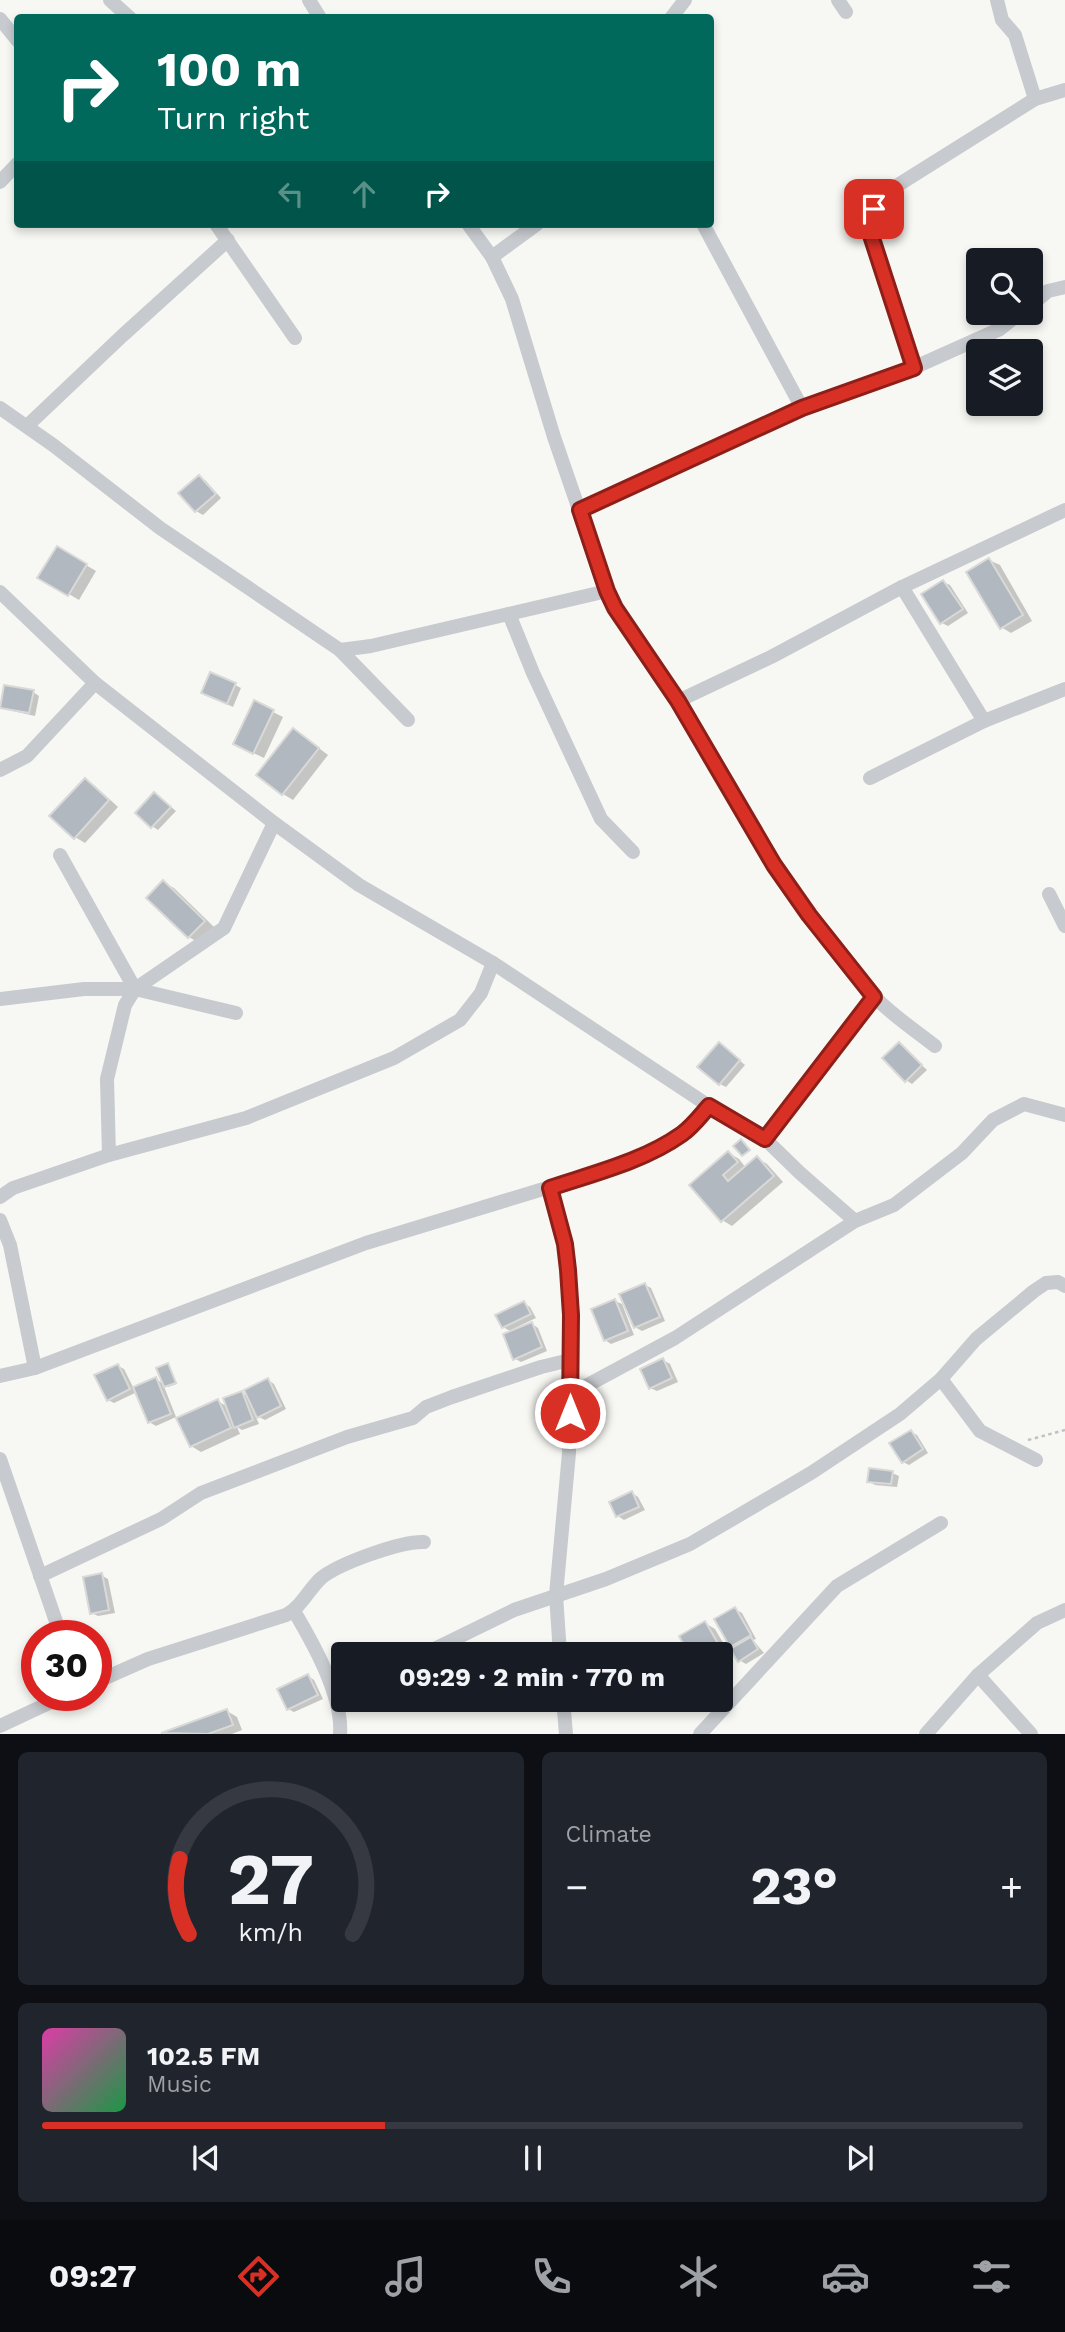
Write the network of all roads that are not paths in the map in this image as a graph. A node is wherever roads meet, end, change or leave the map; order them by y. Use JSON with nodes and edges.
{"nodes":[{"id":1,"x":110,"y":0,"type":"edge"},
{"id":2,"x":685,"y":0,"type":"edge"},
{"id":3,"x":997,"y":0,"type":"edge"},
{"id":4,"x":126,"y":14,"type":"edge"},
{"id":5,"x":674,"y":14,"type":"edge"},
{"id":6,"x":0,"y":19,"type":"edge"},
{"id":7,"x":14,"y":36,"type":"edge"},
{"id":8,"x":1065,"y":90,"type":"edge"},
{"id":9,"x":1035,"y":99,"type":"junction"},
{"id":10,"x":14,"y":167,"type":"edge"},
{"id":11,"x":0,"y":182,"type":"edge"},
{"id":12,"x":219,"y":228,"type":"edge"},
{"id":13,"x":471,"y":228,"type":"edge"},
{"id":14,"x":532,"y":228,"type":"edge"},
{"id":15,"x":705,"y":228,"type":"edge"},
{"id":16,"x":228,"y":240,"type":"junction"},
{"id":17,"x":492,"y":257,"type":"junction"},
{"id":18,"x":1065,"y":287,"type":"edge"},
{"id":19,"x":1043,"y":295,"type":"edge"},
{"id":20,"x":1005,"y":325,"type":"edge"},
{"id":21,"x":295,"y":338,"type":"dead end"},
{"id":22,"x":914,"y":368,"type":"junction"},
{"id":23,"x":0,"y":408,"type":"edge"},
{"id":24,"x":802,"y":408,"type":"junction"},
{"id":25,"x":27,"y":426,"type":"junction"},
{"id":26,"x":580,"y":510,"type":"junction"},
{"id":27,"x":1065,"y":510,"type":"edge"},
{"id":28,"x":902,"y":587,"type":"junction"},
{"id":29,"x":607,"y":591,"type":"junction"},
{"id":30,"x":0,"y":592,"type":"edge"},
{"id":31,"x":509,"y":614,"type":"junction"},
{"id":32,"x":341,"y":650,"type":"junction"},
{"id":33,"x":95,"y":683,"type":"junction"},
{"id":34,"x":1065,"y":689,"type":"edge"},
{"id":35,"x":678,"y":701,"type":"junction"},
{"id":36,"x":408,"y":720,"type":"dead end"},
{"id":37,"x":984,"y":721,"type":"junction"},
{"id":38,"x":0,"y":770,"type":"edge"},
{"id":39,"x":870,"y":778,"type":"dead end"},
{"id":40,"x":274,"y":823,"type":"junction"},
{"id":41,"x":633,"y":852,"type":"dead end"},
{"id":42,"x":60,"y":855,"type":"dead end"},
{"id":43,"x":1049,"y":894,"type":"dead end"},
{"id":44,"x":1065,"y":926,"type":"edge"},
{"id":45,"x":494,"y":963,"type":"junction"},
{"id":46,"x":135,"y":989,"type":"junction"},
{"id":47,"x":874,"y":997,"type":"junction"},
{"id":48,"x":0,"y":999,"type":"edge"},
{"id":49,"x":236,"y":1013,"type":"dead end"},
{"id":50,"x":935,"y":1046,"type":"dead end"},
{"id":51,"x":709,"y":1106,"type":"junction"},
{"id":52,"x":1065,"y":1115,"type":"edge"},
{"id":53,"x":765,"y":1139,"type":"junction"},
{"id":54,"x":109,"y":1155,"type":"junction"},
{"id":55,"x":550,"y":1188,"type":"junction"},
{"id":56,"x":0,"y":1197,"type":"edge"},
{"id":57,"x":0,"y":1220,"type":"edge"},
{"id":58,"x":855,"y":1221,"type":"junction"},
{"id":59,"x":1065,"y":1286,"type":"edge"},
{"id":60,"x":570,"y":1360,"type":"junction"},
{"id":61,"x":35,"y":1368,"type":"junction"},
{"id":62,"x":0,"y":1376,"type":"edge"},
{"id":63,"x":941,"y":1379,"type":"junction"},
{"id":64,"x":571,"y":1394,"type":"junction"},
{"id":65,"x":0,"y":1460,"type":"edge"},
{"id":66,"x":1036,"y":1460,"type":"dead end"},
{"id":67,"x":941,"y":1523,"type":"dead end"},
{"id":68,"x":424,"y":1542,"type":"dead end"},
{"id":69,"x":40,"y":1576,"type":"junction"},
{"id":70,"x":556,"y":1595,"type":"junction"},
{"id":71,"x":1065,"y":1610,"type":"edge"},
{"id":72,"x":293,"y":1611,"type":"junction"},
{"id":73,"x":55,"y":1620,"type":"edge"},
{"id":74,"x":448,"y":1642,"type":"edge"},
{"id":75,"x":559,"y":1642,"type":"edge"},
{"id":76,"x":112,"y":1675,"type":"edge"},
{"id":77,"x":978,"y":1675,"type":"junction"},
{"id":78,"x":331,"y":1678,"type":"edge"},
{"id":79,"x":38,"y":1711,"type":"edge"},
{"id":80,"x":342,"y":1712,"type":"edge"},
{"id":81,"x":564,"y":1712,"type":"edge"},
{"id":82,"x":10,"y":1727,"type":"edge"},
{"id":83,"x":704,"y":1732,"type":"edge"},
{"id":84,"x":341,"y":1734,"type":"edge"},
{"id":85,"x":566,"y":1734,"type":"edge"},
{"id":86,"x":926,"y":1734,"type":"edge"},
{"id":87,"x":1031,"y":1734,"type":"edge"}],
"edges":[{"from":1,"to":4,"type":"street"},
{"from":2,"to":5,"type":"street"},
{"from":3,"to":9,"type":"street"},
{"from":6,"to":7,"type":"street"},
{"from":8,"to":9,"type":"street"},
{"from":9,"to":22,"type":"street"},
{"from":10,"to":11,"type":"street"},
{"from":12,"to":16,"type":"street"},
{"from":13,"to":17,"type":"street"},
{"from":14,"to":17,"type":"street"},
{"from":15,"to":24,"type":"street"},
{"from":16,"to":21,"type":"street"},
{"from":16,"to":25,"type":"street"},
{"from":17,"to":26,"type":"street"},
{"from":18,"to":19,"type":"street"},
{"from":20,"to":22,"type":"street"},
{"from":22,"to":24,"type":"street"},
{"from":23,"to":25,"type":"street"},
{"from":24,"to":26,"type":"street"},
{"from":25,"to":32,"type":"street"},
{"from":26,"to":29,"type":"street"},
{"from":27,"to":28,"type":"street"},
{"from":28,"to":35,"type":"street"},
{"from":28,"to":37,"type":"street"},
{"from":29,"to":31,"type":"street"},
{"from":29,"to":35,"type":"street"},
{"from":30,"to":33,"type":"street"},
{"from":31,"to":32,"type":"street"},
{"from":31,"to":41,"type":"street"},
{"from":32,"to":36,"type":"street"},
{"from":33,"to":38,"type":"street"},
{"from":33,"to":40,"type":"street"},
{"from":34,"to":37,"type":"street"},
{"from":35,"to":47,"type":"street"},
{"from":37,"to":39,"type":"street"},
{"from":40,"to":45,"type":"street"},
{"from":40,"to":46,"type":"street"},
{"from":42,"to":46,"type":"street"},
{"from":43,"to":44,"type":"street"},
{"from":45,"to":51,"type":"street"},
{"from":45,"to":54,"type":"street"},
{"from":46,"to":48,"type":"street"},
{"from":46,"to":49,"type":"street"},
{"from":46,"to":54,"type":"street"},
{"from":47,"to":50,"type":"street"},
{"from":47,"to":53,"type":"street"},
{"from":51,"to":53,"type":"street"},
{"from":51,"to":55,"type":"street"},
{"from":52,"to":58,"type":"street"},
{"from":53,"to":58,"type":"street"},
{"from":54,"to":56,"type":"street"},
{"from":55,"to":60,"type":"street"},
{"from":55,"to":61,"type":"street"},
{"from":57,"to":61,"type":"street"},
{"from":58,"to":64,"type":"street"},
{"from":59,"to":63,"type":"street"},
{"from":60,"to":64,"type":"street"},
{"from":60,"to":69,"type":"street"},
{"from":61,"to":62,"type":"street"},
{"from":63,"to":66,"type":"street"},
{"from":63,"to":70,"type":"street"},
{"from":64,"to":70,"type":"street"},
{"from":65,"to":69,"type":"street"},
{"from":67,"to":83,"type":"street"},
{"from":68,"to":72,"type":"street"},
{"from":69,"to":73,"type":"street"},
{"from":70,"to":74,"type":"street"},
{"from":70,"to":75,"type":"street"},
{"from":71,"to":77,"type":"street"},
{"from":72,"to":76,"type":"street"},
{"from":72,"to":78,"type":"street"},
{"from":77,"to":86,"type":"street"},
{"from":77,"to":87,"type":"street"},
{"from":79,"to":82,"type":"street"},
{"from":80,"to":84,"type":"street"},
{"from":81,"to":85,"type":"street"}]}
